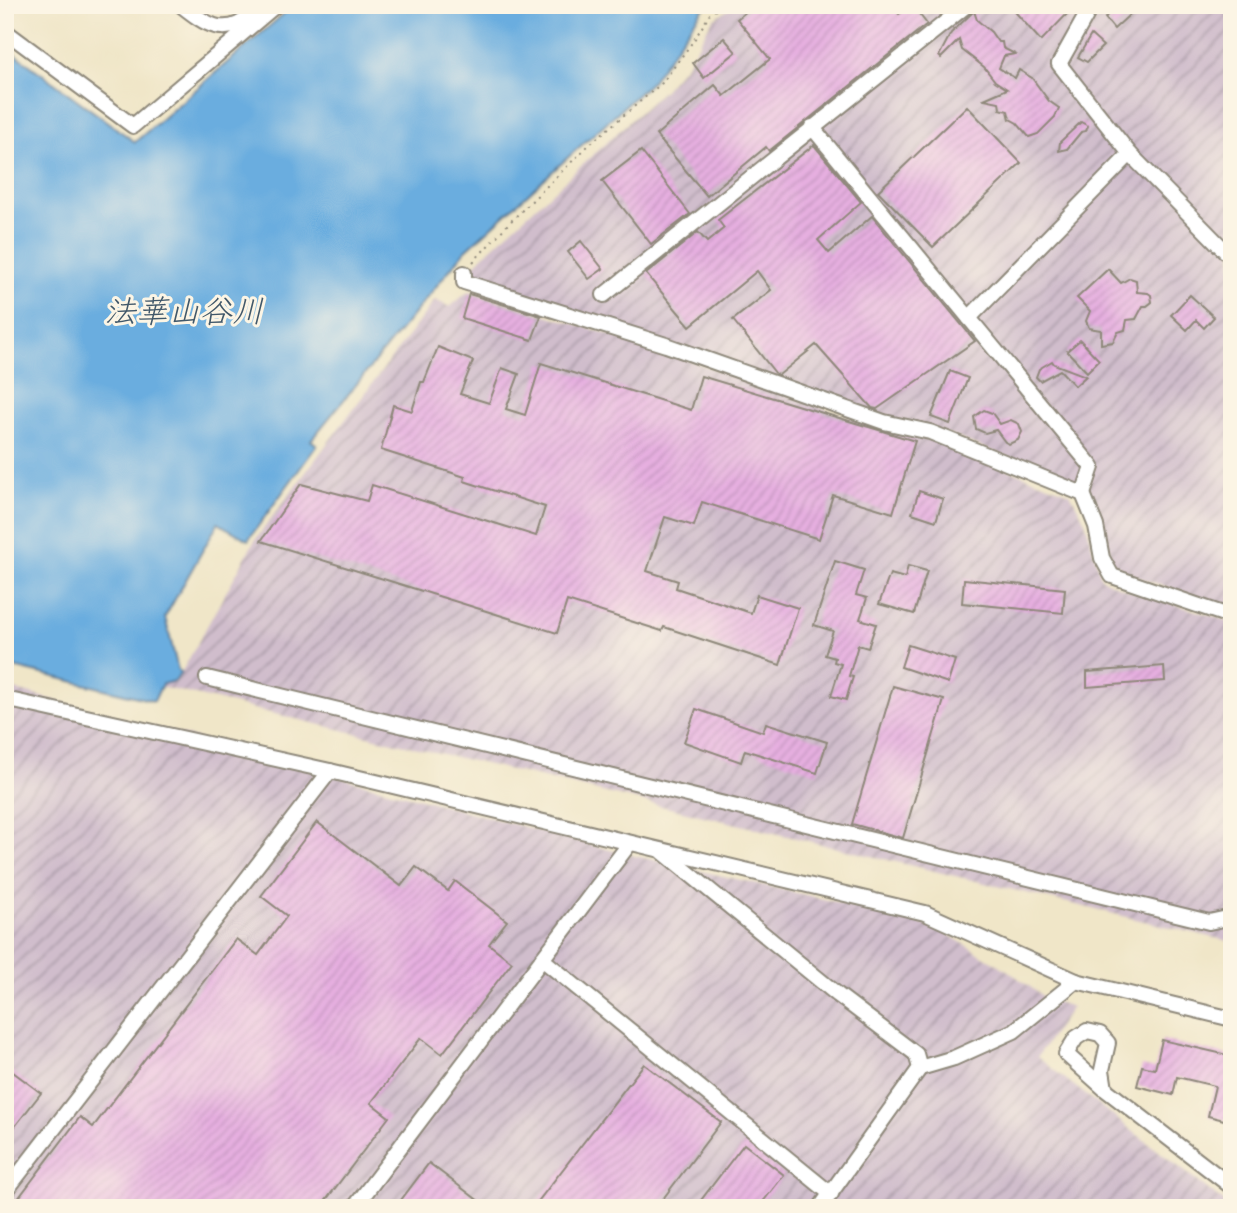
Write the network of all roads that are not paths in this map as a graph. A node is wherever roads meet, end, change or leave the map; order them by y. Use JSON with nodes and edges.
{"nodes":[{"id":1,"x":181,"y":5,"type":"edge"},
{"id":2,"x":264,"y":5,"type":"edge"},
{"id":3,"x":276,"y":5,"type":"edge"},
{"id":4,"x":967,"y":5,"type":"edge"},
{"id":5,"x":1092,"y":5,"type":"edge"},
{"id":6,"x":5,"y":31,"type":"edge"},
{"id":7,"x":812,"y":127,"type":"junction"},
{"id":8,"x":1130,"y":154,"type":"junction"},
{"id":9,"x":1232,"y":258,"type":"edge"},
{"id":10,"x":464,"y":273,"type":"road end"},
{"id":11,"x":604,"y":295,"type":"dead end"},
{"id":12,"x":969,"y":318,"type":"junction"},
{"id":13,"x":1083,"y":494,"type":"junction"},
{"id":14,"x":1232,"y":617,"type":"edge"},
{"id":15,"x":207,"y":678,"type":"dead end"},
{"id":16,"x":5,"y":699,"type":"edge"},
{"id":17,"x":330,"y":771,"type":"junction"},
{"id":18,"x":630,"y":843,"type":"junction"},
{"id":19,"x":660,"y":850,"type":"junction"},
{"id":20,"x":1232,"y":917,"type":"edge"},
{"id":21,"x":542,"y":959,"type":"junction"},
{"id":22,"x":1076,"y":981,"type":"junction"},
{"id":23,"x":1232,"y":1019,"type":"edge"},
{"id":24,"x":920,"y":1068,"type":"junction"},
{"id":25,"x":1105,"y":1089,"type":"junction"},
{"id":26,"x":1232,"y":1187,"type":"edge"},
{"id":27,"x":5,"y":1192,"type":"edge"},
{"id":28,"x":831,"y":1194,"type":"junction"},
{"id":29,"x":354,"y":1208,"type":"edge"},
{"id":30,"x":820,"y":1208,"type":"edge"}],
"edges":[{"from":1,"to":2,"type":"street"},
{"from":3,"to":6,"type":"street"},
{"from":4,"to":7,"type":"street"},
{"from":5,"to":8,"type":"street"},
{"from":7,"to":11,"type":"street"},
{"from":7,"to":12,"type":"street"},
{"from":8,"to":9,"type":"street"},
{"from":8,"to":12,"type":"street"},
{"from":10,"to":13,"type":"street"},
{"from":12,"to":13,"type":"street"},
{"from":13,"to":14,"type":"street"},
{"from":15,"to":20,"type":"street"},
{"from":16,"to":17,"type":"street"},
{"from":17,"to":18,"type":"street"},
{"from":17,"to":27,"type":"street"},
{"from":18,"to":19,"type":"street"},
{"from":18,"to":21,"type":"street"},
{"from":19,"to":22,"type":"street"},
{"from":19,"to":24,"type":"street"},
{"from":21,"to":28,"type":"street"},
{"from":21,"to":29,"type":"street"},
{"from":22,"to":23,"type":"street"},
{"from":22,"to":24,"type":"street"},
{"from":24,"to":28,"type":"street"},
{"from":25,"to":25,"type":"street"},
{"from":25,"to":26,"type":"street"},
{"from":28,"to":30,"type":"street"}]}
